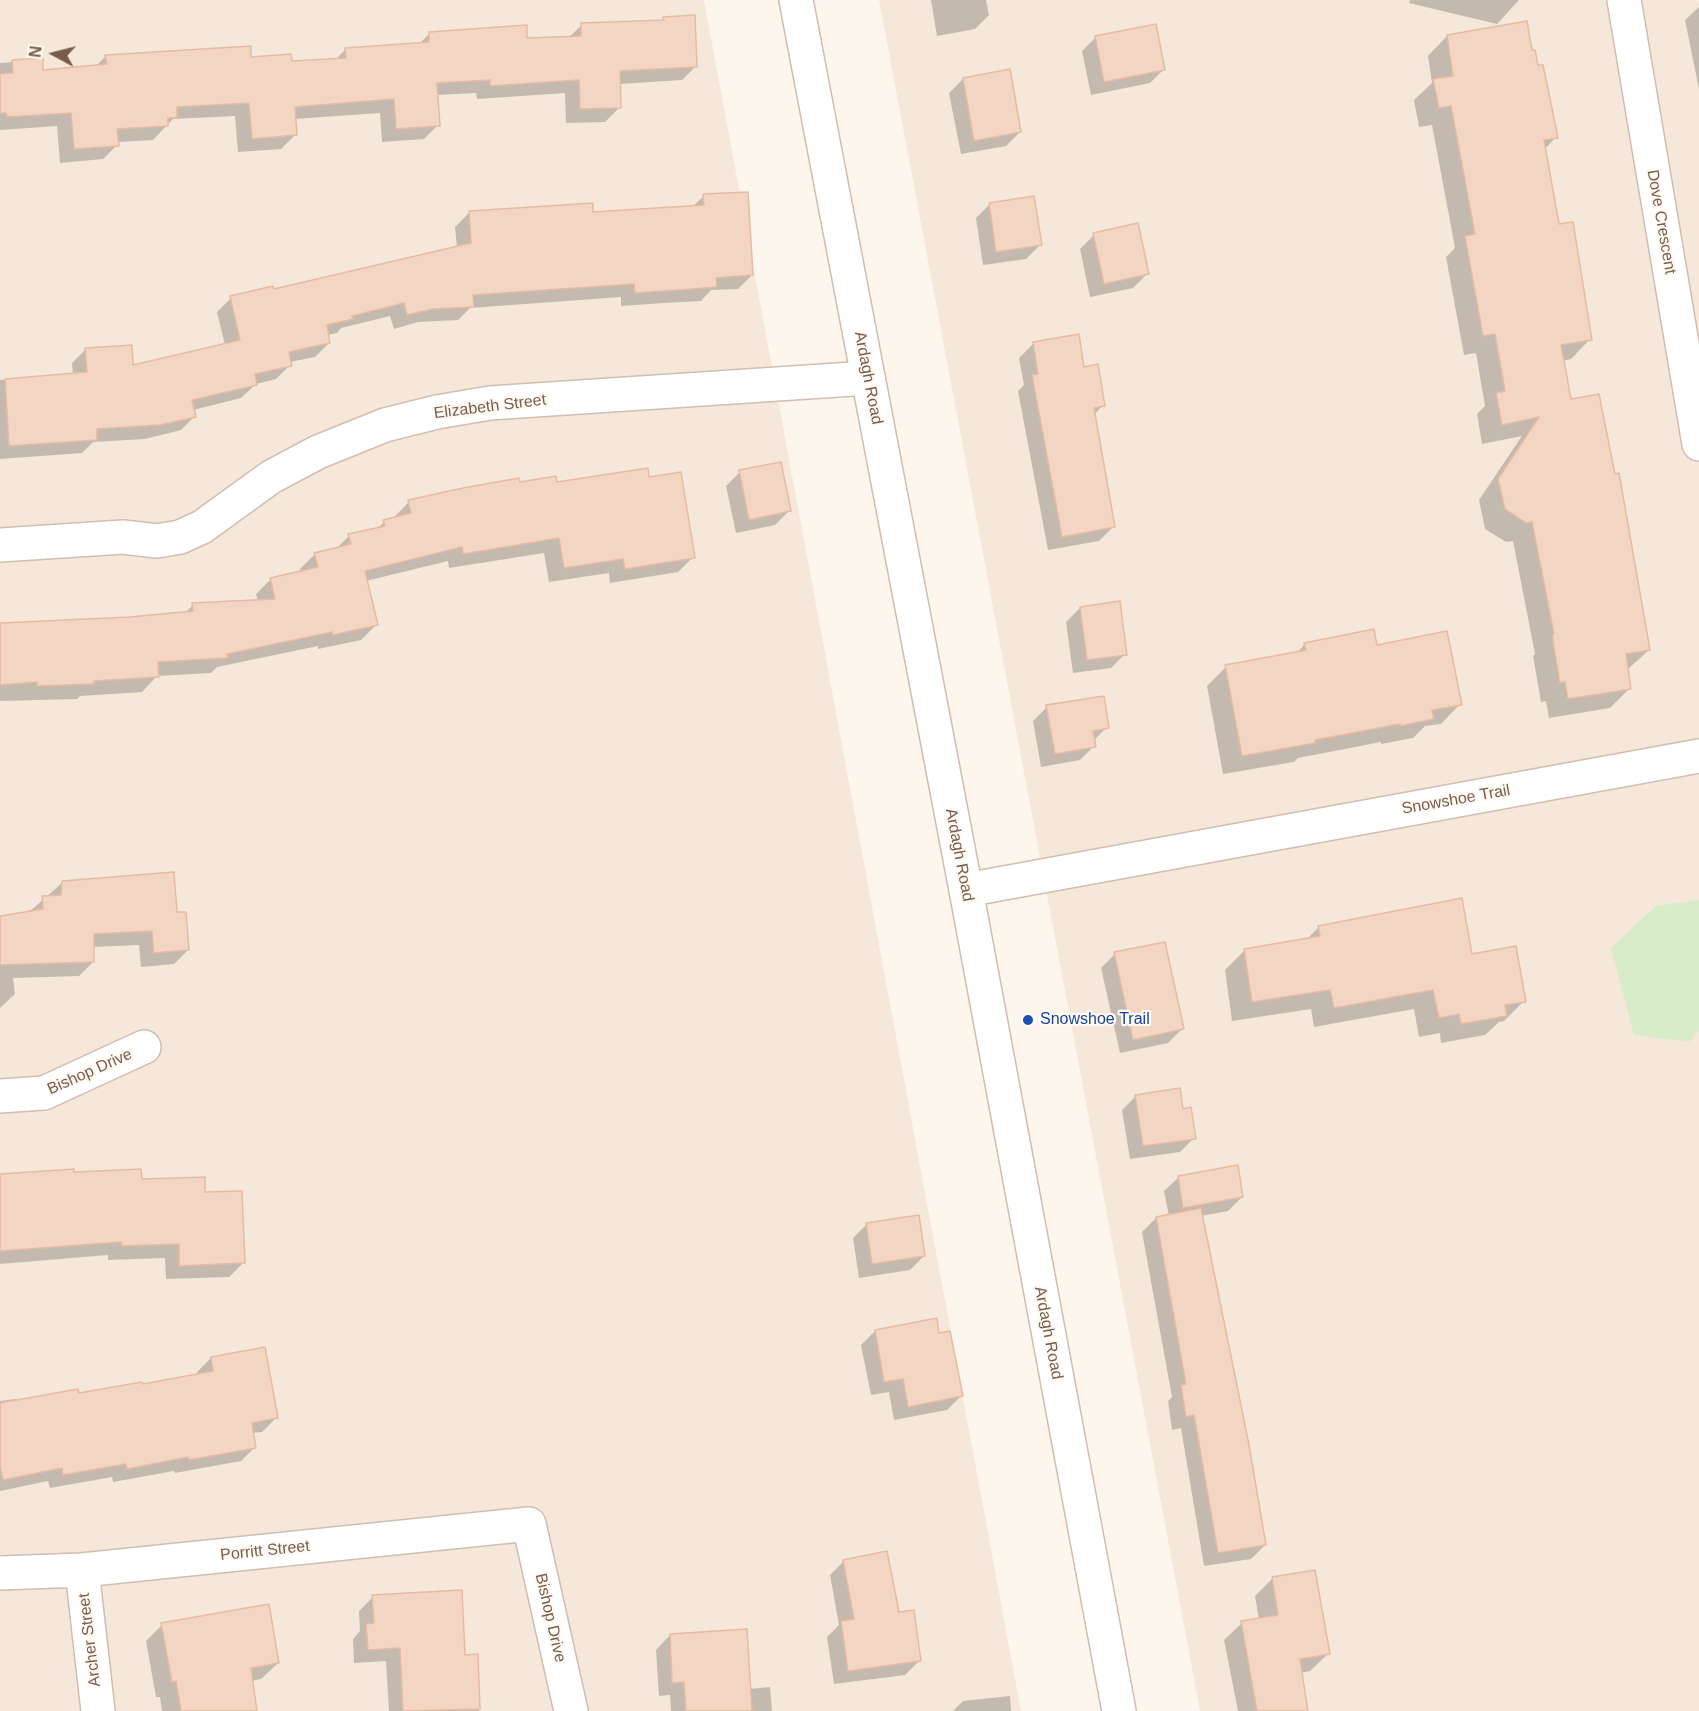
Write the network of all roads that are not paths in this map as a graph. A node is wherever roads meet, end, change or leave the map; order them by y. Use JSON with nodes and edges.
{"nodes":[{"id":1,"x":796,"y":0,"type":"edge"},
{"id":2,"x":1624,"y":0,"type":"edge"},
{"id":3,"x":868,"y":378,"type":"junction"},
{"id":4,"x":1699,"y":444,"type":"edge"},
{"id":5,"x":0,"y":545,"type":"edge"},
{"id":6,"x":1699,"y":756,"type":"edge"},
{"id":7,"x":966,"y":890,"type":"junction"},
{"id":8,"x":144,"y":1047,"type":"dead end"},
{"id":9,"x":0,"y":1096,"type":"edge"},
{"id":10,"x":529,"y":1524,"type":"joint"},
{"id":11,"x":82,"y":1570,"type":"junction"},
{"id":12,"x":0,"y":1573,"type":"edge"},
{"id":13,"x":98,"y":1711,"type":"edge"},
{"id":14,"x":571,"y":1711,"type":"edge"},
{"id":15,"x":1119,"y":1711,"type":"edge"}],
"edges":[{"from":1,"to":3,"type":"street","name":"Ardagh Road"},
{"from":2,"to":4,"type":"street","name":"Dove Crescent"},
{"from":3,"to":5,"type":"street","name":"Elizabeth Street"},
{"from":3,"to":7,"type":"street","name":"Ardagh Road"},
{"from":6,"to":7,"type":"street","name":"Snowshoe Trail"},
{"from":7,"to":15,"type":"street","name":"Ardagh Road"},
{"from":8,"to":9,"type":"street","name":"Bishop Drive"},
{"from":10,"to":11,"type":"street","name":"Porritt Street"},
{"from":10,"to":14,"type":"street","name":"Bishop Drive"},
{"from":11,"to":12,"type":"street","name":"Porritt Street"},
{"from":11,"to":13,"type":"street","name":"Archer Street"}]}
